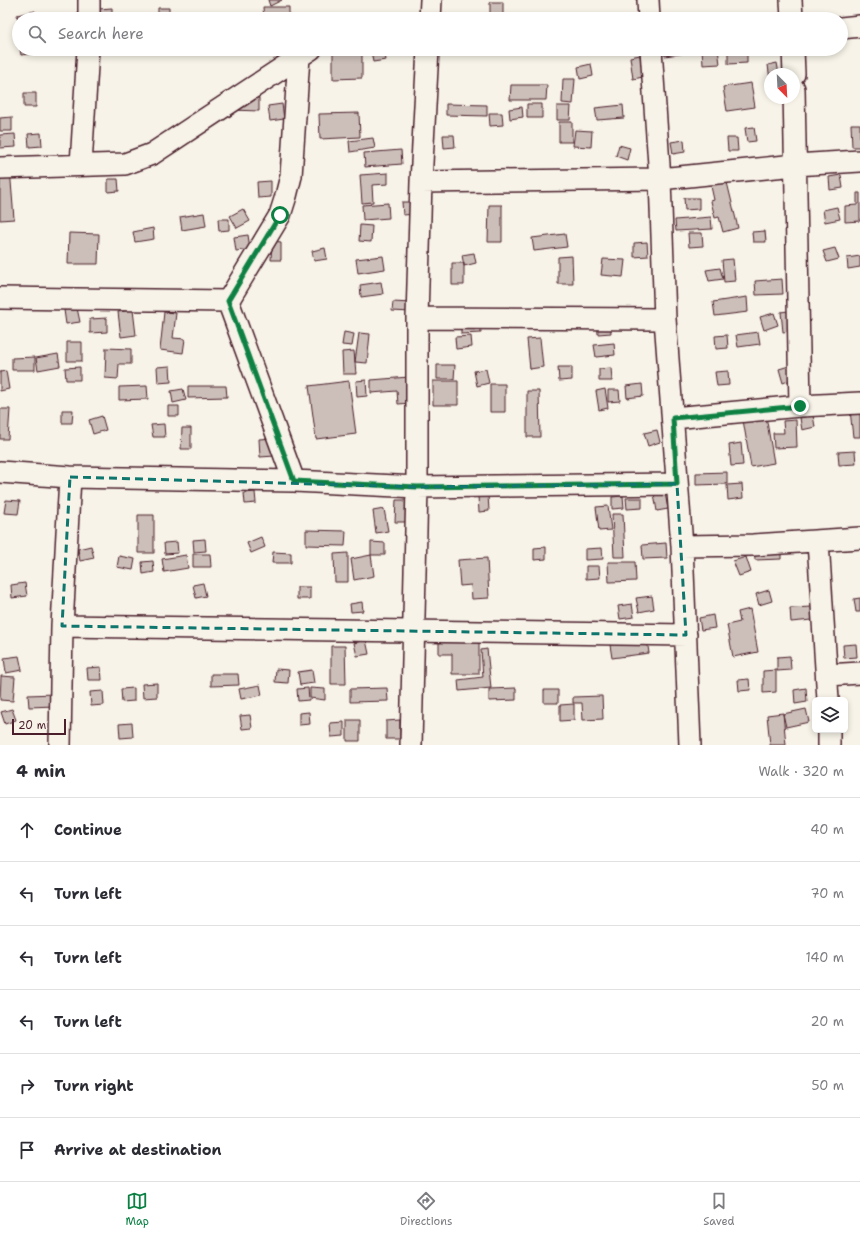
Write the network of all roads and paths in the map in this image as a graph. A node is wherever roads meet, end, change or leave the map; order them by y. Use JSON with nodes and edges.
{"nodes":[{"id":1,"x":89,"y":0,"type":"edge"},
{"id":2,"x":431,"y":0,"type":"edge"},
{"id":3,"x":648,"y":0,"type":"edge"},
{"id":4,"x":791,"y":0,"type":"edge"},
{"id":5,"x":89,"y":12,"type":"edge"},
{"id":6,"x":430,"y":12,"type":"edge"},
{"id":7,"x":649,"y":12,"type":"edge"},
{"id":8,"x":792,"y":12,"type":"edge"},
{"id":9,"x":860,"y":26,"type":"edge"},
{"id":10,"x":848,"y":27,"type":"edge"},
{"id":11,"x":88,"y":56,"type":"edge"},
{"id":12,"x":300,"y":56,"type":"edge"},
{"id":13,"x":305,"y":56,"type":"edge"},
{"id":14,"x":428,"y":56,"type":"edge"},
{"id":15,"x":651,"y":56,"type":"edge"},
{"id":16,"x":793,"y":56,"type":"edge"},
{"id":17,"x":794,"y":68,"type":"edge"},
{"id":18,"x":794,"y":104,"type":"edge"},
{"id":19,"x":860,"y":162,"type":"edge"},
{"id":20,"x":81,"y":165,"type":"junction"},
{"id":21,"x":795,"y":165,"type":"junction"},
{"id":22,"x":0,"y":168,"type":"edge"},
{"id":23,"x":660,"y":178,"type":"junction"},
{"id":24,"x":420,"y":182,"type":"junction"},
{"id":25,"x":0,"y":298,"type":"edge"},
{"id":26,"x":228,"y":301,"type":"junction"},
{"id":27,"x":417,"y":318,"type":"junction"},
{"id":28,"x":665,"y":319,"type":"junction"},
{"id":29,"x":860,"y":403,"type":"edge"},
{"id":30,"x":800,"y":406,"type":"junction"},
{"id":31,"x":673,"y":418,"type":"junction"},
{"id":32,"x":0,"y":472,"type":"edge"},
{"id":33,"x":70,"y":477,"type":"junction"},
{"id":34,"x":294,"y":481,"type":"junction"},
{"id":35,"x":677,"y":484,"type":"junction"},
{"id":36,"x":417,"y":487,"type":"junction"},
{"id":37,"x":860,"y":538,"type":"edge"},
{"id":38,"x":818,"y":541,"type":"junction"},
{"id":39,"x":682,"y":546,"type":"junction"},
{"id":40,"x":62,"y":626,"type":"junction"},
{"id":41,"x":413,"y":632,"type":"junction"},
{"id":42,"x":686,"y":634,"type":"junction"},
{"id":43,"x":860,"y":673,"type":"edge"},
{"id":44,"x":827,"y":675,"type":"junction"},
{"id":45,"x":828,"y":697,"type":"edge"},
{"id":46,"x":829,"y":733,"type":"edge"},
{"id":47,"x":60,"y":745,"type":"edge"},
{"id":48,"x":411,"y":745,"type":"edge"},
{"id":49,"x":690,"y":745,"type":"edge"},
{"id":50,"x":829,"y":745,"type":"edge"}],
"edges":[{"from":1,"to":5,"type":"street"},
{"from":2,"to":6,"type":"street"},
{"from":3,"to":7,"type":"street"},
{"from":4,"to":8,"type":"street"},
{"from":9,"to":10,"type":"street"},
{"from":11,"to":20,"type":"street"},
{"from":12,"to":20,"type":"street"},
{"from":13,"to":26,"type":"street"},
{"from":14,"to":24,"type":"street"},
{"from":15,"to":23,"type":"street"},
{"from":16,"to":17,"type":"street"},
{"from":18,"to":21,"type":"street"},
{"from":19,"to":21,"type":"street"},
{"from":20,"to":22,"type":"street"},
{"from":21,"to":23,"type":"street"},
{"from":21,"to":30,"type":"street"},
{"from":23,"to":24,"type":"street"},
{"from":23,"to":28,"type":"street"},
{"from":24,"to":27,"type":"street"},
{"from":25,"to":26,"type":"street"},
{"from":26,"to":34,"type":"street"},
{"from":27,"to":28,"type":"street"},
{"from":27,"to":36,"type":"street"},
{"from":28,"to":31,"type":"street"},
{"from":29,"to":30,"type":"street"},
{"from":30,"to":31,"type":"street"},
{"from":31,"to":35,"type":"street"},
{"from":32,"to":33,"type":"street"},
{"from":33,"to":34,"type":"street"},
{"from":33,"to":40,"type":"street"},
{"from":34,"to":36,"type":"street"},
{"from":35,"to":36,"type":"street"},
{"from":35,"to":39,"type":"street"},
{"from":36,"to":41,"type":"street"},
{"from":37,"to":38,"type":"street"},
{"from":38,"to":39,"type":"street"},
{"from":38,"to":44,"type":"street"},
{"from":39,"to":42,"type":"street"},
{"from":40,"to":41,"type":"street"},
{"from":40,"to":47,"type":"street"},
{"from":41,"to":42,"type":"street"},
{"from":41,"to":48,"type":"street"},
{"from":42,"to":49,"type":"street"},
{"from":43,"to":44,"type":"street"},
{"from":44,"to":45,"type":"street"},
{"from":46,"to":50,"type":"street"}]}
